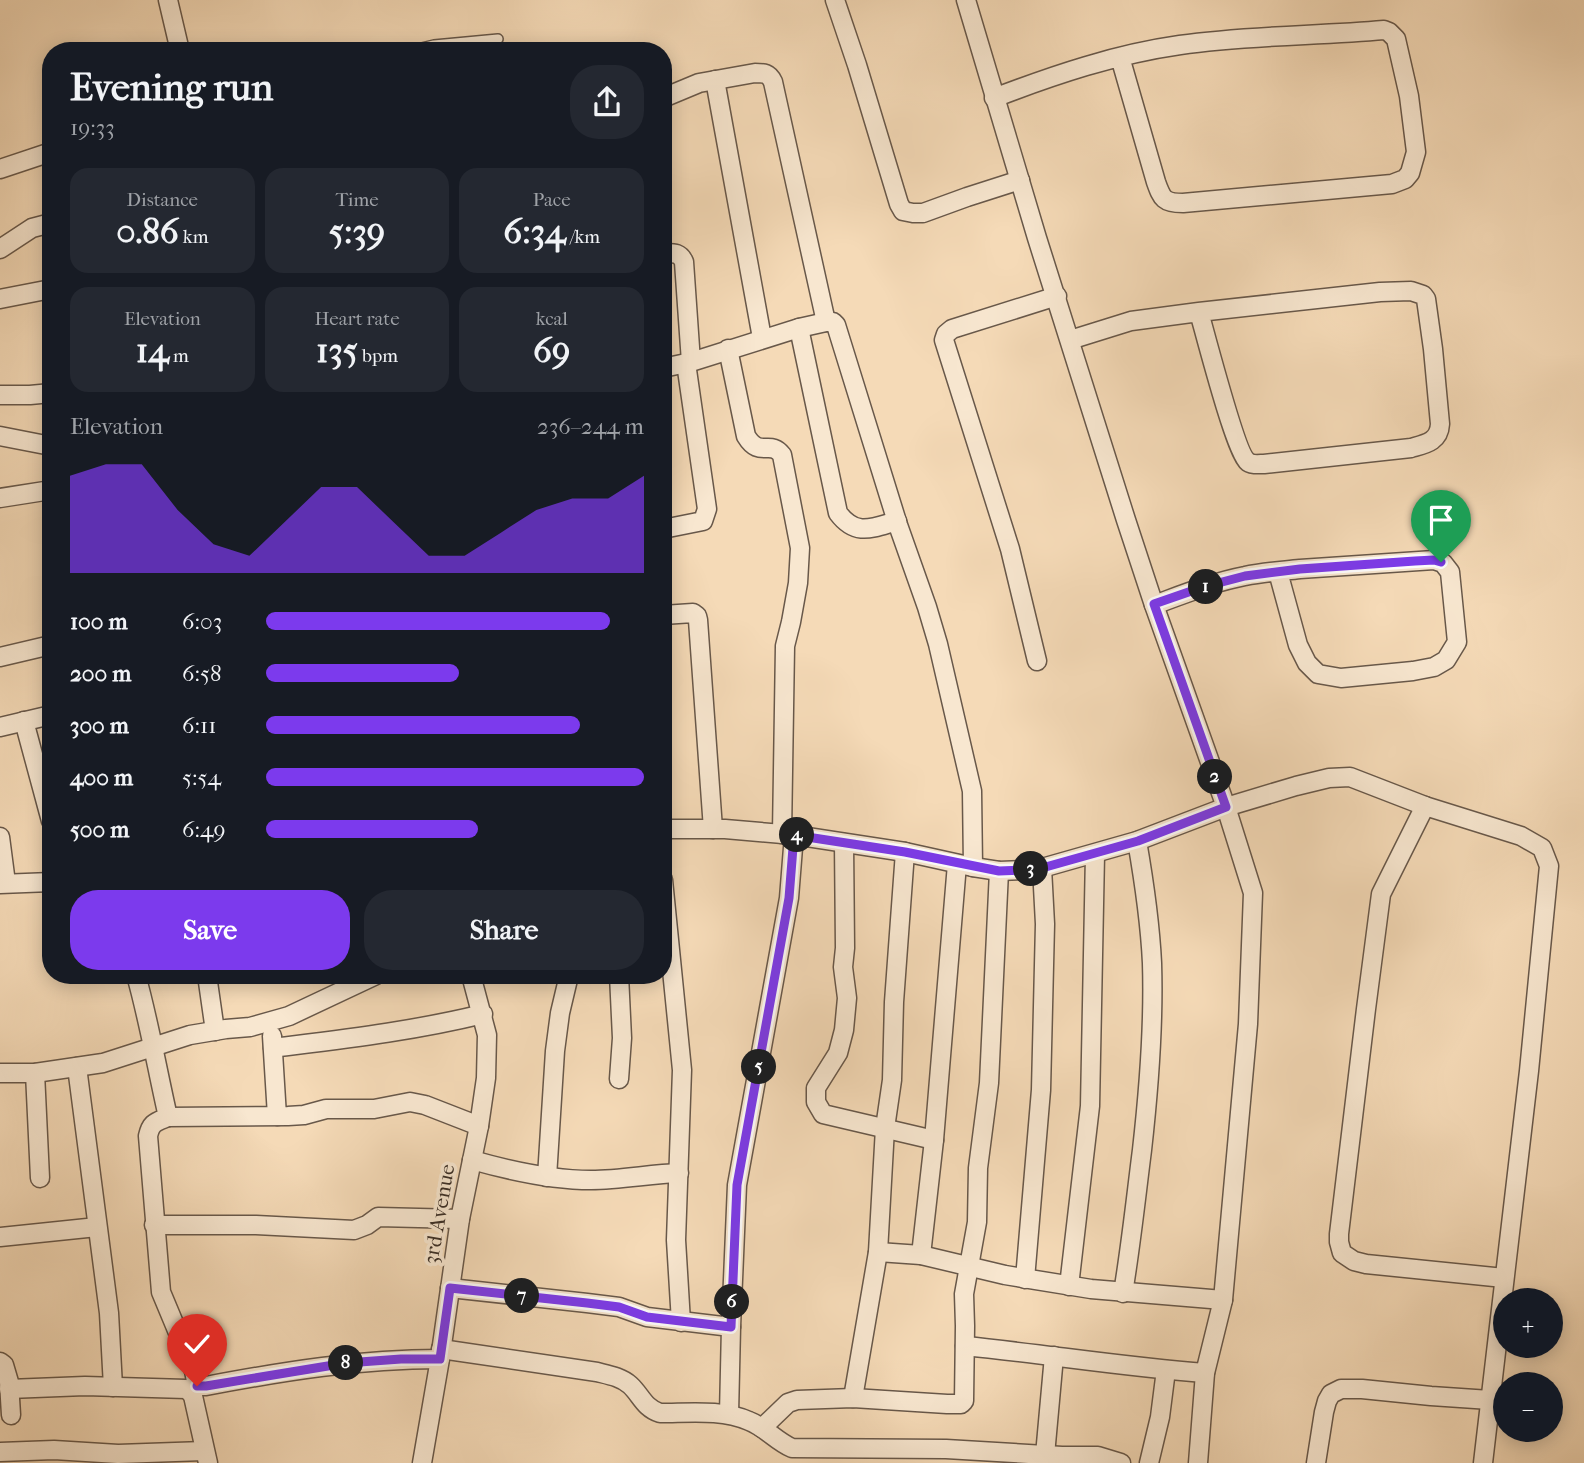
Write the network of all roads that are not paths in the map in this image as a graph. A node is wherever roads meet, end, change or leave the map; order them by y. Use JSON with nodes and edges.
{"nodes":[{"id":1,"x":168,"y":0,"type":"edge"},
{"id":2,"x":835,"y":0,"type":"edge"},
{"id":3,"x":966,"y":0,"type":"edge"},
{"id":4,"x":498,"y":38,"type":"dead end"},
{"id":5,"x":178,"y":42,"type":"edge"},
{"id":6,"x":461,"y":42,"type":"edge"},
{"id":7,"x":1120,"y":57,"type":"junction"},
{"id":8,"x":715,"y":80,"type":"junction"},
{"id":9,"x":672,"y":94,"type":"edge"},
{"id":10,"x":994,"y":98,"type":"junction"},
{"id":11,"x":42,"y":155,"type":"edge"},
{"id":12,"x":0,"y":169,"type":"edge"},
{"id":13,"x":1020,"y":180,"type":"junction"},
{"id":14,"x":42,"y":225,"type":"edge"},
{"id":15,"x":0,"y":248,"type":"edge"},
{"id":16,"x":672,"y":254,"type":"edge"},
{"id":17,"x":42,"y":291,"type":"edge"},
{"id":18,"x":1057,"y":296,"type":"junction"},
{"id":19,"x":0,"y":299,"type":"edge"},
{"id":20,"x":1199,"y":312,"type":"junction"},
{"id":21,"x":827,"y":322,"type":"junction"},
{"id":22,"x":799,"y":328,"type":"junction"},
{"id":23,"x":762,"y":338,"type":"junction"},
{"id":24,"x":1070,"y":340,"type":"junction"},
{"id":25,"x":728,"y":349,"type":"junction"},
{"id":26,"x":689,"y":362,"type":"junction"},
{"id":27,"x":672,"y":366,"type":"edge"},
{"id":28,"x":0,"y":394,"type":"edge"},
{"id":29,"x":42,"y":394,"type":"edge"},
{"id":30,"x":0,"y":436,"type":"edge"},
{"id":31,"x":42,"y":444,"type":"edge"},
{"id":32,"x":42,"y":491,"type":"edge"},
{"id":33,"x":0,"y":498,"type":"edge"},
{"id":34,"x":897,"y":521,"type":"junction"},
{"id":35,"x":672,"y":527,"type":"edge"},
{"id":36,"x":1278,"y":572,"type":"junction"},
{"id":37,"x":1154,"y":604,"type":"junction"},
{"id":38,"x":672,"y":614,"type":"edge"},
{"id":39,"x":42,"y":647,"type":"edge"},
{"id":40,"x":0,"y":657,"type":"edge"},
{"id":41,"x":1037,"y":661,"type":"dead end"},
{"id":42,"x":42,"y":717,"type":"edge"},
{"id":43,"x":24,"y":721,"type":"junction"},
{"id":44,"x":0,"y":727,"type":"edge"},
{"id":45,"x":42,"y":788,"type":"edge"},
{"id":46,"x":1425,"y":806,"type":"junction"},
{"id":47,"x":1226,"y":807,"type":"junction"},
{"id":48,"x":672,"y":829,"type":"edge"},
{"id":49,"x":713,"y":829,"type":"junction"},
{"id":50,"x":788,"y":834,"type":"junction"},
{"id":51,"x":0,"y":837,"type":"edge"},
{"id":52,"x":1138,"y":841,"type":"junction"},
{"id":53,"x":844,"y":843,"type":"junction"},
{"id":54,"x":905,"y":852,"type":"junction"},
{"id":55,"x":1095,"y":854,"type":"junction"},
{"id":56,"x":965,"y":865,"type":"junction"},
{"id":57,"x":1042,"y":868,"type":"junction"},
{"id":58,"x":999,"y":871,"type":"junction"},
{"id":59,"x":42,"y":882,"type":"edge"},
{"id":60,"x":3,"y":883,"type":"edge"},
{"id":61,"x":672,"y":970,"type":"edge"},
{"id":62,"x":138,"y":984,"type":"edge"},
{"id":63,"x":208,"y":984,"type":"edge"},
{"id":64,"x":357,"y":984,"type":"edge"},
{"id":65,"x":474,"y":984,"type":"edge"},
{"id":66,"x":567,"y":984,"type":"edge"},
{"id":67,"x":619,"y":984,"type":"edge"},
{"id":68,"x":483,"y":1014,"type":"junction"},
{"id":69,"x":271,"y":1022,"type":"junction"},
{"id":70,"x":215,"y":1031,"type":"junction"},
{"id":71,"x":152,"y":1047,"type":"junction"},
{"id":72,"x":273,"y":1048,"type":"junction"},
{"id":73,"x":77,"y":1067,"type":"junction"},
{"id":74,"x":0,"y":1073,"type":"edge"},
{"id":75,"x":35,"y":1073,"type":"junction"},
{"id":76,"x":619,"y":1079,"type":"dead end"},
{"id":77,"x":277,"y":1116,"type":"junction"},
{"id":78,"x":168,"y":1117,"type":"junction"},
{"id":79,"x":479,"y":1126,"type":"junction"},
{"id":80,"x":885,"y":1128,"type":"junction"},
{"id":81,"x":934,"y":1140,"type":"junction"},
{"id":82,"x":472,"y":1160,"type":"junction"},
{"id":83,"x":679,"y":1173,"type":"junction"},
{"id":84,"x":547,"y":1177,"type":"junction"},
{"id":85,"x":40,"y":1178,"type":"dead end"},
{"id":86,"x":460,"y":1219,"type":"junction"},
{"id":87,"x":155,"y":1226,"type":"junction"},
{"id":88,"x":97,"y":1227,"type":"junction"},
{"id":89,"x":0,"y":1237,"type":"edge"},
{"id":90,"x":878,"y":1252,"type":"junction"},
{"id":91,"x":921,"y":1255,"type":"junction"},
{"id":92,"x":969,"y":1267,"type":"junction"},
{"id":93,"x":1504,"y":1278,"type":"junction"},
{"id":94,"x":1025,"y":1279,"type":"junction"},
{"id":95,"x":1069,"y":1286,"type":"junction"},
{"id":96,"x":450,"y":1288,"type":"junction"},
{"id":97,"x":1124,"y":1293,"type":"junction"},
{"id":98,"x":1223,"y":1300,"type":"junction"},
{"id":99,"x":681,"y":1322,"type":"junction"},
{"id":100,"x":731,"y":1327,"type":"junction"},
{"id":101,"x":965,"y":1346,"type":"junction"},
{"id":102,"x":440,"y":1354,"type":"junction"},
{"id":103,"x":1054,"y":1356,"type":"junction"},
{"id":104,"x":0,"y":1362,"type":"edge"},
{"id":105,"x":1166,"y":1370,"type":"junction"},
{"id":106,"x":1205,"y":1373,"type":"junction"},
{"id":107,"x":113,"y":1387,"type":"junction"},
{"id":108,"x":9,"y":1389,"type":"junction"},
{"id":109,"x":194,"y":1389,"type":"junction"},
{"id":110,"x":853,"y":1398,"type":"junction"},
{"id":111,"x":1490,"y":1400,"type":"junction"},
{"id":112,"x":729,"y":1413,"type":"junction"},
{"id":113,"x":11,"y":1415,"type":"dead end"},
{"id":114,"x":762,"y":1428,"type":"junction"},
{"id":115,"x":0,"y":1452,"type":"edge"},
{"id":116,"x":1045,"y":1455,"type":"junction"},
{"id":117,"x":54,"y":1456,"type":"edge"},
{"id":118,"x":806,"y":1456,"type":"edge"},
{"id":119,"x":206,"y":1457,"type":"edge"},
{"id":120,"x":117,"y":1459,"type":"edge"},
{"id":121,"x":422,"y":1463,"type":"edge"},
{"id":122,"x":1121,"y":1463,"type":"edge"},
{"id":123,"x":1149,"y":1463,"type":"edge"},
{"id":124,"x":1198,"y":1463,"type":"edge"},
{"id":125,"x":1316,"y":1463,"type":"edge"},
{"id":126,"x":1483,"y":1463,"type":"edge"}],
"edges":[{"from":1,"to":5,"type":"street"},
{"from":2,"to":13,"type":"street"},
{"from":3,"to":10,"type":"street"},
{"from":4,"to":6,"type":"lane"},
{"from":7,"to":7,"type":"street"},
{"from":7,"to":10,"type":"street"},
{"from":8,"to":9,"type":"street"},
{"from":8,"to":21,"type":"street"},
{"from":8,"to":23,"type":"street"},
{"from":10,"to":13,"type":"street"},
{"from":11,"to":12,"type":"street"},
{"from":13,"to":18,"type":"street"},
{"from":14,"to":15,"type":"street"},
{"from":16,"to":26,"type":"street"},
{"from":17,"to":19,"type":"street"},
{"from":18,"to":24,"type":"street"},
{"from":18,"to":41,"type":"street"},
{"from":20,"to":20,"type":"street"},
{"from":20,"to":24,"type":"street"},
{"from":21,"to":22,"type":"street"},
{"from":21,"to":34,"type":"street"},
{"from":22,"to":23,"type":"street"},
{"from":22,"to":34,"type":"street"},
{"from":23,"to":25,"type":"street"},
{"from":24,"to":37,"type":"street"},
{"from":25,"to":26,"type":"street"},
{"from":25,"to":50,"type":"street"},
{"from":26,"to":27,"type":"street"},
{"from":26,"to":35,"type":"street"},
{"from":28,"to":29,"type":"street"},
{"from":30,"to":31,"type":"street"},
{"from":32,"to":33,"type":"street"},
{"from":34,"to":56,"type":"street"},
{"from":36,"to":36,"type":"street"},
{"from":36,"to":37,"type":"street"},
{"from":37,"to":47,"type":"street"},
{"from":38,"to":49,"type":"street"},
{"from":39,"to":40,"type":"street"},
{"from":42,"to":43,"type":"street"},
{"from":43,"to":44,"type":"street"},
{"from":43,"to":45,"type":"street"},
{"from":46,"to":47,"type":"street"},
{"from":46,"to":93,"type":"street"},
{"from":46,"to":93,"type":"street"},
{"from":47,"to":52,"type":"street"},
{"from":47,"to":98,"type":"street"},
{"from":48,"to":49,"type":"street"},
{"from":49,"to":50,"type":"street"},
{"from":50,"to":53,"type":"street"},
{"from":50,"to":100,"type":"street"},
{"from":51,"to":60,"type":"street"},
{"from":52,"to":55,"type":"street"},
{"from":52,"to":97,"type":"street"},
{"from":53,"to":54,"type":"street"},
{"from":53,"to":80,"type":"street"},
{"from":54,"to":56,"type":"street"},
{"from":54,"to":80,"type":"street"},
{"from":55,"to":57,"type":"street"},
{"from":55,"to":95,"type":"street"},
{"from":56,"to":58,"type":"street"},
{"from":56,"to":81,"type":"street"},
{"from":57,"to":58,"type":"street"},
{"from":57,"to":94,"type":"street"},
{"from":58,"to":92,"type":"street"},
{"from":59,"to":60,"type":"street"},
{"from":61,"to":83,"type":"street"},
{"from":62,"to":71,"type":"street"},
{"from":63,"to":70,"type":"street"},
{"from":64,"to":69,"type":"street"},
{"from":65,"to":68,"type":"street","name":"3rd Avenue"},
{"from":66,"to":84,"type":"street"},
{"from":67,"to":76,"type":"street"},
{"from":68,"to":72,"type":"street"},
{"from":68,"to":79,"type":"street","name":"3rd Avenue"},
{"from":69,"to":70,"type":"street"},
{"from":69,"to":72,"type":"street"},
{"from":70,"to":71,"type":"street"},
{"from":71,"to":73,"type":"street"},
{"from":71,"to":78,"type":"street"},
{"from":72,"to":77,"type":"street"},
{"from":73,"to":75,"type":"street"},
{"from":73,"to":88,"type":"street"},
{"from":74,"to":75,"type":"street"},
{"from":75,"to":85,"type":"street"},
{"from":77,"to":78,"type":"street"},
{"from":77,"to":79,"type":"street"},
{"from":78,"to":87,"type":"street"},
{"from":79,"to":82,"type":"street","name":"3rd Avenue"},
{"from":80,"to":81,"type":"street"},
{"from":80,"to":90,"type":"street"},
{"from":81,"to":91,"type":"street"},
{"from":82,"to":84,"type":"street"},
{"from":82,"to":86,"type":"street","name":"3rd Avenue"},
{"from":83,"to":84,"type":"street"},
{"from":83,"to":99,"type":"street"},
{"from":86,"to":87,"type":"street"},
{"from":86,"to":96,"type":"street","name":"3rd Avenue"},
{"from":87,"to":109,"type":"street"},
{"from":88,"to":89,"type":"street"},
{"from":88,"to":107,"type":"street"},
{"from":90,"to":91,"type":"street"},
{"from":90,"to":110,"type":"street"},
{"from":91,"to":92,"type":"street"},
{"from":92,"to":94,"type":"street"},
{"from":92,"to":101,"type":"street"},
{"from":93,"to":111,"type":"street"},
{"from":94,"to":95,"type":"street"},
{"from":95,"to":97,"type":"street"},
{"from":96,"to":99,"type":"street"},
{"from":96,"to":102,"type":"street","name":"3rd Avenue"},
{"from":97,"to":98,"type":"street"},
{"from":98,"to":106,"type":"street"},
{"from":99,"to":100,"type":"street"},
{"from":100,"to":112,"type":"street"},
{"from":101,"to":103,"type":"street"},
{"from":101,"to":110,"type":"street"},
{"from":102,"to":109,"type":"street"},
{"from":102,"to":112,"type":"street"},
{"from":102,"to":121,"type":"street","name":"3rd Avenue"},
{"from":103,"to":105,"type":"street"},
{"from":103,"to":116,"type":"street"},
{"from":104,"to":108,"type":"street"},
{"from":105,"to":106,"type":"street"},
{"from":105,"to":123,"type":"street"},
{"from":106,"to":124,"type":"street"},
{"from":107,"to":108,"type":"street"},
{"from":107,"to":109,"type":"street"},
{"from":108,"to":113,"type":"street"},
{"from":109,"to":119,"type":"street"},
{"from":110,"to":114,"type":"street"},
{"from":111,"to":125,"type":"street"},
{"from":111,"to":126,"type":"street"},
{"from":112,"to":114,"type":"street"},
{"from":114,"to":118,"type":"street"},
{"from":115,"to":117,"type":"street"},
{"from":116,"to":118,"type":"street"},
{"from":116,"to":122,"type":"street"},
{"from":117,"to":120,"type":"street"},
{"from":119,"to":120,"type":"street"}]}
